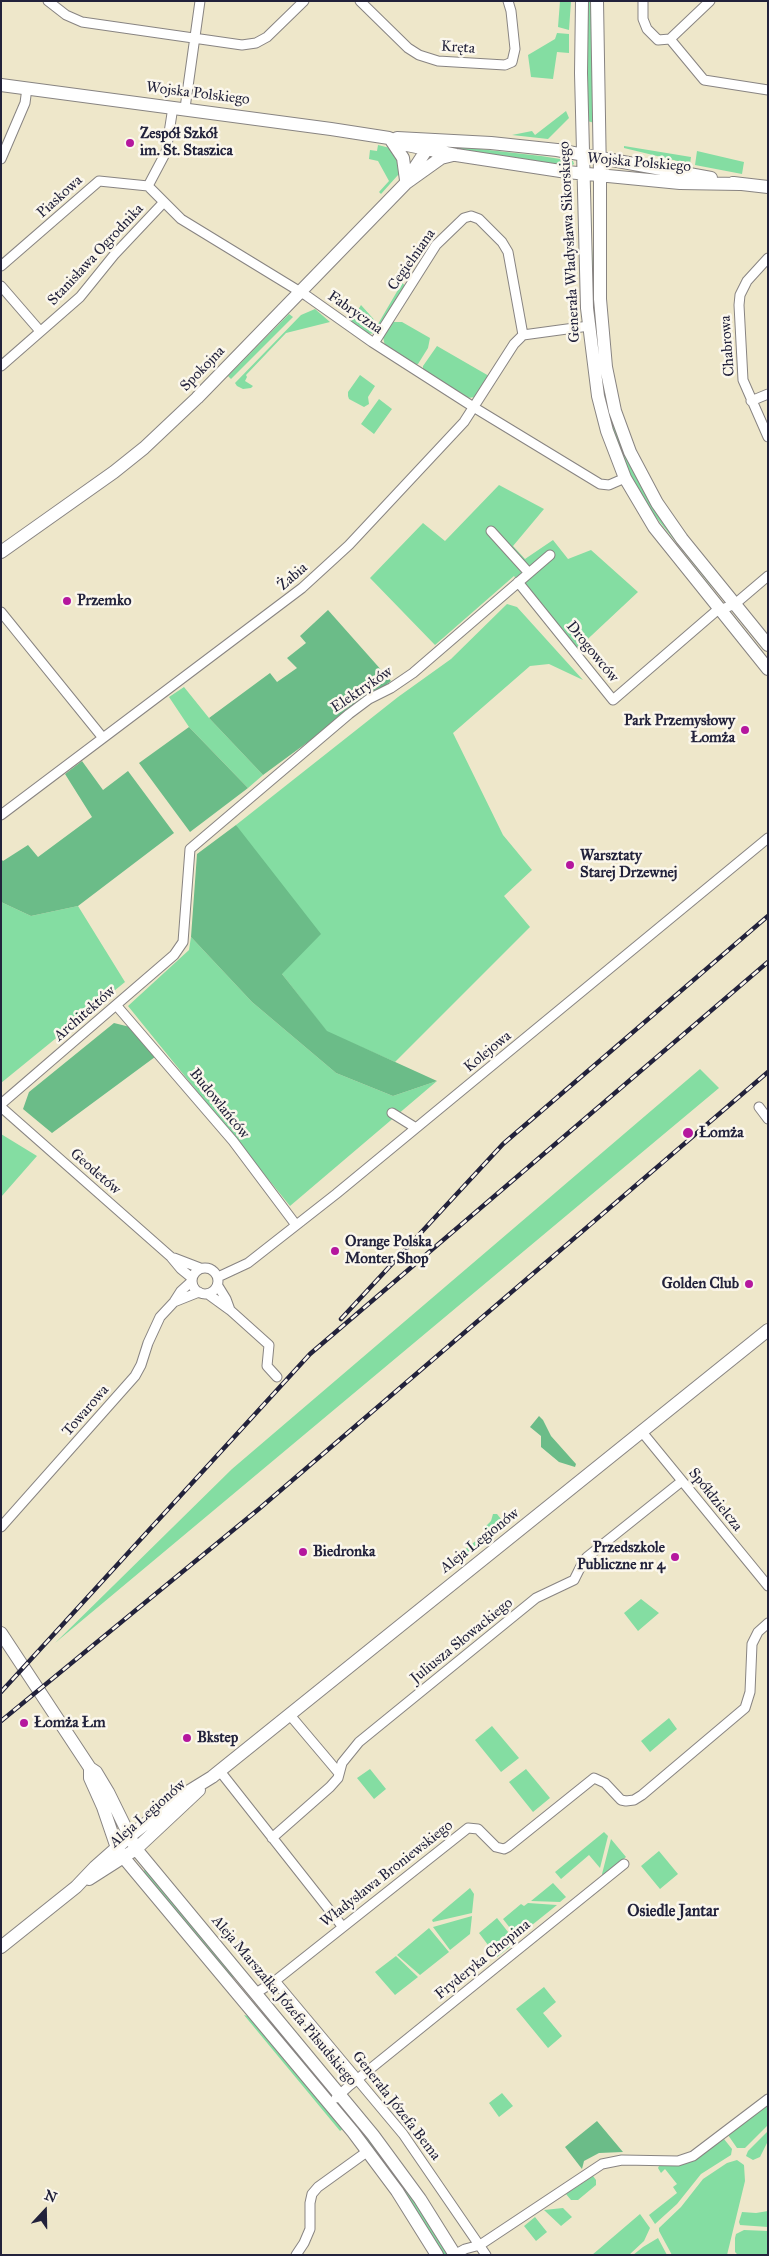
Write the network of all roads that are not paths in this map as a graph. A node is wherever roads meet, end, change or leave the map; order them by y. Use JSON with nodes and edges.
{"nodes":[{"id":1,"x":48,"y":1,"type":"edge"},
{"id":2,"x":200,"y":1,"type":"edge"},
{"id":3,"x":304,"y":1,"type":"edge"},
{"id":4,"x":360,"y":1,"type":"edge"},
{"id":5,"x":508,"y":1,"type":"edge"},
{"id":6,"x":582,"y":1,"type":"edge"},
{"id":7,"x":597,"y":1,"type":"edge"},
{"id":8,"x":643,"y":1,"type":"edge"},
{"id":9,"x":710,"y":1,"type":"edge"},
{"id":10,"x":195,"y":38,"type":"junction"},
{"id":11,"x":670,"y":39,"type":"junction"},
{"id":12,"x":1,"y":85,"type":"edge"},
{"id":13,"x":27,"y":88,"type":"junction"},
{"id":14,"x":768,"y":90,"type":"edge"},
{"id":15,"x":179,"y":108,"type":"junction"},
{"id":16,"x":389,"y":138,"type":"junction"},
{"id":17,"x":430,"y":144,"type":"junction"},
{"id":18,"x":456,"y":154,"type":"junction"},
{"id":19,"x":583,"y":154,"type":"junction"},
{"id":20,"x":599,"y":157,"type":"junction"},
{"id":21,"x":1,"y":159,"type":"edge"},
{"id":22,"x":584,"y":174,"type":"junction"},
{"id":23,"x":600,"y":176,"type":"junction"},
{"id":24,"x":406,"y":183,"type":"junction"},
{"id":25,"x":740,"y":184,"type":"junction"},
{"id":26,"x":148,"y":186,"type":"junction"},
{"id":27,"x":768,"y":187,"type":"edge"},
{"id":28,"x":164,"y":202,"type":"junction"},
{"id":29,"x":768,"y":258,"type":"edge"},
{"id":30,"x":1,"y":266,"type":"edge"},
{"id":31,"x":1,"y":286,"type":"edge"},
{"id":32,"x":300,"y":292,"type":"junction"},
{"id":33,"x":588,"y":326,"type":"junction"},
{"id":34,"x":40,"y":331,"type":"junction"},
{"id":35,"x":523,"y":335,"type":"junction"},
{"id":36,"x":374,"y":343,"type":"junction"},
{"id":37,"x":1,"y":366,"type":"edge"},
{"id":38,"x":768,"y":394,"type":"edge"},
{"id":39,"x":751,"y":401,"type":"junction"},
{"id":40,"x":475,"y":408,"type":"junction"},
{"id":41,"x":768,"y":437,"type":"edge"},
{"id":42,"x":625,"y":478,"type":"junction"},
{"id":43,"x":491,"y":531,"type":"dead end"},
{"id":44,"x":1,"y":552,"type":"edge"},
{"id":45,"x":550,"y":555,"type":"dead end"},
{"id":46,"x":530,"y":572,"type":"junction"},
{"id":47,"x":768,"y":576,"type":"edge"},
{"id":48,"x":518,"y":582,"type":"junction"},
{"id":49,"x":735,"y":604,"type":"junction"},
{"id":50,"x":720,"y":609,"type":"junction"},
{"id":51,"x":1,"y":612,"type":"edge"},
{"id":52,"x":768,"y":645,"type":"edge"},
{"id":53,"x":768,"y":669,"type":"edge"},
{"id":54,"x":103,"y":738,"type":"junction"},
{"id":55,"x":1,"y":815,"type":"edge"},
{"id":56,"x":768,"y":838,"type":"edge"},
{"id":57,"x":183,"y":942,"type":"joint"},
{"id":58,"x":116,"y":1005,"type":"junction"},
{"id":59,"x":1,"y":1106,"type":"edge"},
{"id":60,"x":759,"y":1107,"type":"dead end"},
{"id":61,"x":392,"y":1113,"type":"dead end"},
{"id":62,"x":768,"y":1118,"type":"edge"},
{"id":63,"x":416,"y":1128,"type":"junction"},
{"id":64,"x":296,"y":1225,"type":"junction"},
{"id":65,"x":171,"y":1257,"type":"junction"},
{"id":66,"x":200,"y":1268,"type":"junction"},
{"id":67,"x":192,"y":1280,"type":"junction"},
{"id":68,"x":218,"y":1282,"type":"junction"},
{"id":69,"x":203,"y":1293,"type":"junction"},
{"id":70,"x":174,"y":1302,"type":"junction"},
{"id":71,"x":230,"y":1310,"type":"junction"},
{"id":72,"x":768,"y":1330,"type":"edge"},
{"id":73,"x":277,"y":1376,"type":"dead end"},
{"id":74,"x":642,"y":1432,"type":"junction"},
{"id":75,"x":682,"y":1481,"type":"junction"},
{"id":76,"x":1,"y":1527,"type":"edge"},
{"id":77,"x":768,"y":1586,"type":"edge"},
{"id":78,"x":768,"y":1624,"type":"edge"},
{"id":79,"x":1,"y":1633,"type":"edge"},
{"id":80,"x":290,"y":1714,"type":"junction"},
{"id":81,"x":90,"y":1768,"type":"junction"},
{"id":82,"x":338,"y":1772,"type":"junction"},
{"id":83,"x":215,"y":1774,"type":"junction"},
{"id":84,"x":130,"y":1836,"type":"junction"},
{"id":85,"x":272,"y":1838,"type":"junction"},
{"id":86,"x":136,"y":1849,"type":"junction"},
{"id":87,"x":120,"y":1853,"type":"junction"},
{"id":88,"x":624,"y":1864,"type":"dead end"},
{"id":89,"x":342,"y":1926,"type":"junction"},
{"id":90,"x":1,"y":1947,"type":"edge"},
{"id":91,"x":275,"y":1981,"type":"junction"},
{"id":92,"x":256,"y":1993,"type":"junction"},
{"id":93,"x":358,"y":2078,"type":"junction"},
{"id":94,"x":340,"y":2093,"type":"junction"},
{"id":95,"x":768,"y":2099,"type":"edge"},
{"id":96,"x":331,"y":2106,"type":"junction"},
{"id":97,"x":368,"y":2151,"type":"junction"},
{"id":98,"x":480,"y":2245,"type":"junction"},
{"id":99,"x":455,"y":2254,"type":"edge"},
{"id":100,"x":296,"y":2255,"type":"edge"},
{"id":101,"x":437,"y":2255,"type":"edge"},
{"id":102,"x":473,"y":2255,"type":"edge"},
{"id":103,"x":486,"y":2255,"type":"edge"}],
"edges":[{"from":1,"to":10,"type":"street"},
{"from":2,"to":10,"type":"street"},
{"from":3,"to":10,"type":"street"},
{"from":4,"to":5,"type":"street","name":"Kręta"},
{"from":6,"to":19,"type":"main road","name":"Generała Władysława Sikorskiego"},
{"from":7,"to":20,"type":"main road","name":"Generała Władysława Sikorskiego"},
{"from":8,"to":11,"type":"street"},
{"from":9,"to":11,"type":"street"},
{"from":10,"to":15,"type":"street"},
{"from":11,"to":14,"type":"street"},
{"from":12,"to":13,"type":"main road","name":"Wojska Polskiego"},
{"from":13,"to":15,"type":"main road","name":"Wojska Polskiego"},
{"from":13,"to":21,"type":"street"},
{"from":15,"to":16,"type":"main road","name":"Wojska Polskiego"},
{"from":15,"to":26,"type":"street"},
{"from":16,"to":17,"type":"main road","name":"Wojska Polskiego"},
{"from":16,"to":24,"type":"main road"},
{"from":17,"to":18,"type":"main road","name":"Wojska Polskiego"},
{"from":17,"to":19,"type":"main road","name":"Wojska Polskiego"},
{"from":17,"to":24,"type":"main road","name":"Spokojna"},
{"from":18,"to":22,"type":"main road","name":"Wojska Polskiego"},
{"from":18,"to":24,"type":"main road","name":"Spokojna"},
{"from":19,"to":20,"type":"main road","name":"Wojska Polskiego"},
{"from":19,"to":22,"type":"main road","name":"Generała Władysława Sikorskiego"},
{"from":20,"to":23,"type":"main road","name":"Generała Władysława Sikorskiego"},
{"from":20,"to":25,"type":"main road","name":"Wojska Polskiego"},
{"from":22,"to":23,"type":"main road","name":"Wojska Polskiego"},
{"from":22,"to":33,"type":"main road","name":"Generała Władysława Sikorskiego"},
{"from":23,"to":25,"type":"main road","name":"Wojska Polskiego"},
{"from":23,"to":49,"type":"main road","name":"Generała Władysława Sikorskiego"},
{"from":24,"to":32,"type":"main road","name":"Spokojna"},
{"from":25,"to":27,"type":"main road","name":"Wojska Polskiego"},
{"from":26,"to":28,"type":"street","name":"Fabryczna"},
{"from":26,"to":30,"type":"street","name":"Piaskowa"},
{"from":28,"to":32,"type":"street","name":"Fabryczna"},
{"from":28,"to":34,"type":"street","name":"Stanisława Ogrodnika"},
{"from":29,"to":39,"type":"street","name":"Chabrowa"},
{"from":31,"to":34,"type":"street"},
{"from":32,"to":36,"type":"street","name":"Fabryczna"},
{"from":32,"to":44,"type":"main road","name":"Spokojna"},
{"from":33,"to":35,"type":"street"},
{"from":33,"to":42,"type":"main road","name":"Generała Władysława Sikorskiego"},
{"from":34,"to":37,"type":"street","name":"Stanisława Ogrodnika"},
{"from":35,"to":36,"type":"street","name":"Cegielniana"},
{"from":35,"to":40,"type":"street"},
{"from":36,"to":40,"type":"street","name":"Fabryczna"},
{"from":38,"to":39,"type":"street"},
{"from":39,"to":41,"type":"street","name":"Chabrowa"},
{"from":40,"to":42,"type":"street","name":"Fabryczna"},
{"from":40,"to":54,"type":"street","name":"Żabia"},
{"from":42,"to":50,"type":"main road","name":"Generała Władysława Sikorskiego"},
{"from":43,"to":46,"type":"street"},
{"from":45,"to":46,"type":"street","name":"Elektryków"},
{"from":46,"to":48,"type":"street","name":"Elektryków"},
{"from":47,"to":49,"type":"street"},
{"from":48,"to":50,"type":"street","name":"Drogowców"},
{"from":48,"to":57,"type":"street","name":"Elektryków"},
{"from":49,"to":50,"type":"street"},
{"from":49,"to":52,"type":"main road","name":"Generała Władysława Sikorskiego"},
{"from":50,"to":53,"type":"main road","name":"Generała Władysława Sikorskiego"},
{"from":51,"to":54,"type":"street"},
{"from":54,"to":55,"type":"street","name":"Żabia"},
{"from":56,"to":63,"type":"street","name":"Kolejowa"},
{"from":57,"to":58,"type":"street","name":"Architektów"},
{"from":58,"to":59,"type":"street","name":"Architektów"},
{"from":58,"to":64,"type":"street","name":"Budowlańców"},
{"from":59,"to":65,"type":"street","name":"Geodetów"},
{"from":60,"to":62,"type":"street"},
{"from":61,"to":63,"type":"street"},
{"from":63,"to":64,"type":"street","name":"Kolejowa"},
{"from":64,"to":68,"type":"street","name":"Kolejowa"},
{"from":65,"to":66,"type":"street"},
{"from":65,"to":67,"type":"street","name":"Geodetów"},
{"from":66,"to":67,"type":"street"},
{"from":66,"to":68,"type":"street"},
{"from":67,"to":69,"type":"street"},
{"from":67,"to":70,"type":"street","name":"Towarowa"},
{"from":68,"to":69,"type":"street"},
{"from":68,"to":71,"type":"street"},
{"from":69,"to":70,"type":"street"},
{"from":69,"to":71,"type":"street"},
{"from":70,"to":76,"type":"street","name":"Towarowa"},
{"from":71,"to":73,"type":"street"},
{"from":72,"to":74,"type":"main road","name":"Aleja Legionów"},
{"from":74,"to":75,"type":"street","name":"Spółdzielcza"},
{"from":74,"to":80,"type":"main road","name":"Aleja Legionów"},
{"from":75,"to":77,"type":"street","name":"Spółdzielcza"},
{"from":75,"to":82,"type":"street","name":"Juliusza Słowackiego"},
{"from":78,"to":89,"type":"street","name":"Władysława Broniewskiego"},
{"from":79,"to":81,"type":"main road","name":"Aleja Marszałka Józefa Piłsudskiego"},
{"from":80,"to":82,"type":"street"},
{"from":80,"to":83,"type":"main road","name":"Aleja Legionów"},
{"from":81,"to":84,"type":"main road","name":"Aleja Marszałka Józefa Piłsudskiego"},
{"from":81,"to":87,"type":"main road","name":"Aleja Marszałka Józefa Piłsudskiego"},
{"from":82,"to":85,"type":"street","name":"Juliusza Słowackiego"},
{"from":83,"to":84,"type":"main road","name":"Aleja Legionów"},
{"from":83,"to":85,"type":"street"},
{"from":83,"to":86,"type":"main road","name":"Aleja Legionów"},
{"from":84,"to":86,"type":"main road","name":"Aleja Marszałka Józefa Piłsudskiego"},
{"from":84,"to":87,"type":"main road","name":"Aleja Legionów"},
{"from":85,"to":89,"type":"street"},
{"from":86,"to":87,"type":"main road","name":"Aleja Legionów"},
{"from":86,"to":92,"type":"main road","name":"Aleja Marszałka Józefa Piłsudskiego"},
{"from":87,"to":90,"type":"main road","name":"Aleja Legionów"},
{"from":87,"to":96,"type":"main road","name":"Aleja Marszałka Józefa Piłsudskiego"},
{"from":88,"to":93,"type":"street","name":"Fryderyka Chopina"},
{"from":89,"to":91,"type":"street","name":"Władysława Broniewskiego"},
{"from":91,"to":92,"type":"street","name":"Władysława Broniewskiego"},
{"from":91,"to":93,"type":"street","name":"Generała Józefa Bema"},
{"from":92,"to":94,"type":"main road","name":"Aleja Marszałka Józefa Piłsudskiego"},
{"from":93,"to":94,"type":"street","name":"Fryderyka Chopina"},
{"from":93,"to":98,"type":"street","name":"Generała Józefa Bema"},
{"from":94,"to":96,"type":"street","name":"Fryderyka Chopina"},
{"from":94,"to":99,"type":"main road","name":"Aleja Marszałka Józefa Piłsudskiego"},
{"from":95,"to":98,"type":"street"},
{"from":96,"to":97,"type":"main road","name":"Aleja Marszałka Józefa Piłsudskiego"},
{"from":97,"to":100,"type":"street"},
{"from":97,"to":101,"type":"main road","name":"Aleja Marszałka Józefa Piłsudskiego"},
{"from":98,"to":99,"type":"street"},
{"from":98,"to":102,"type":"street"},
{"from":98,"to":103,"type":"street","name":"Generała Józefa Bema"}]}
